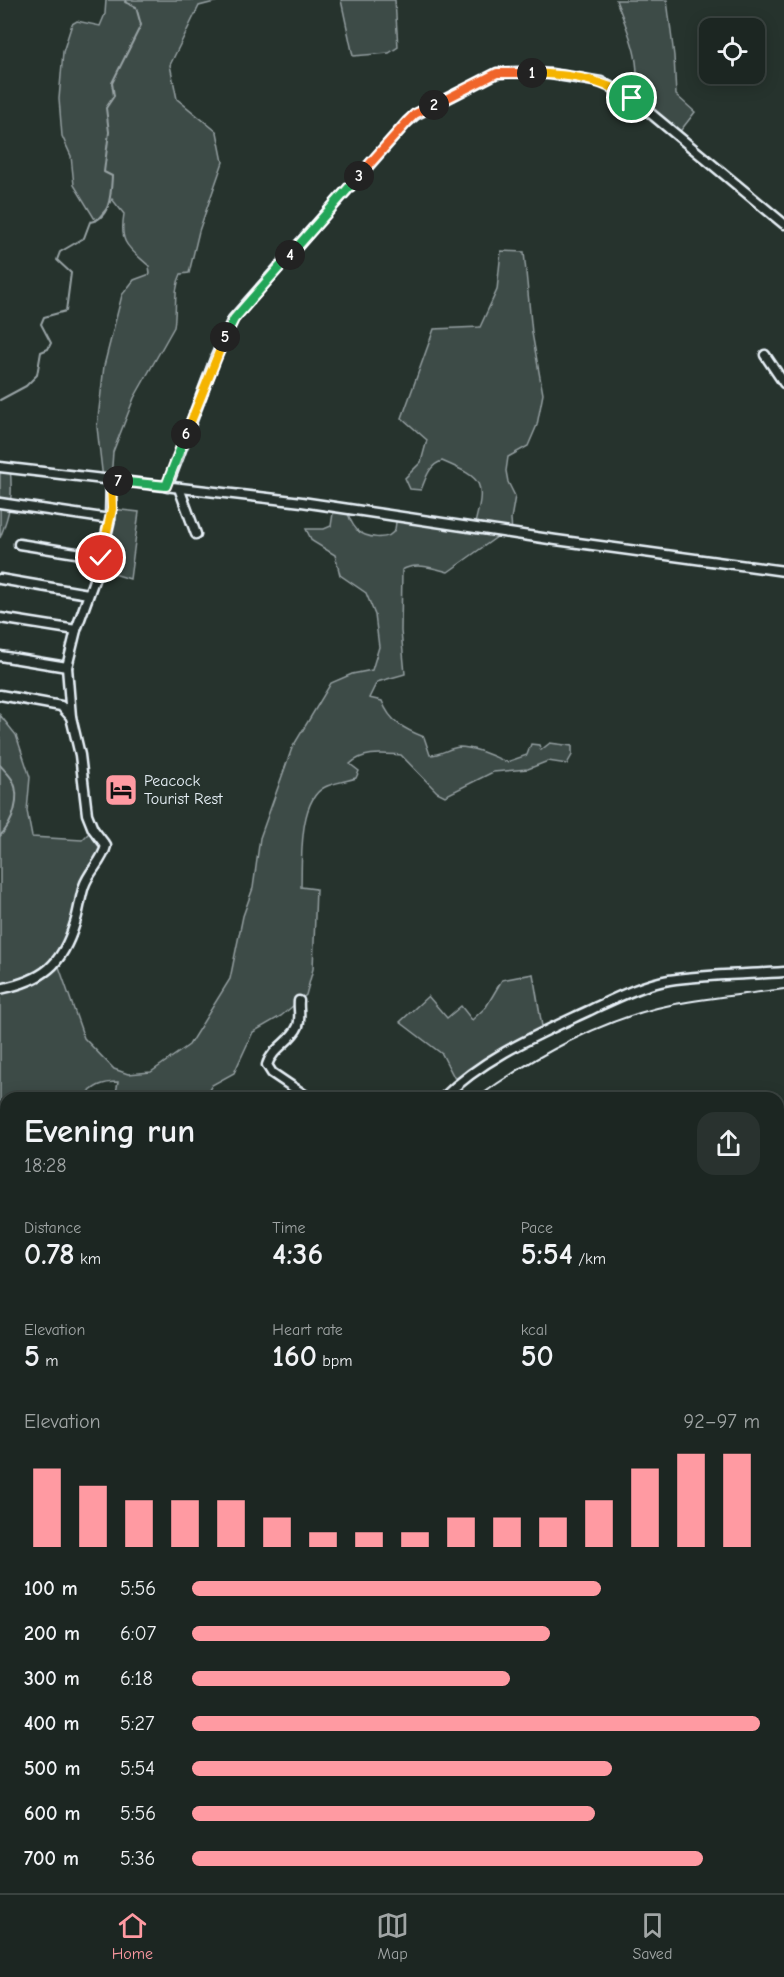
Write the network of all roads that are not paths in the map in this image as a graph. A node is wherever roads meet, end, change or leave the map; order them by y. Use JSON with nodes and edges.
{"nodes":[{"id":1,"x":784,"y":224,"type":"edge"},
{"id":2,"x":765,"y":355,"type":"dead end"},
{"id":3,"x":784,"y":383,"type":"edge"},
{"id":4,"x":0,"y":466,"type":"edge"},
{"id":5,"x":111,"y":480,"type":"junction"},
{"id":6,"x":166,"y":486,"type":"junction"},
{"id":7,"x":179,"y":488,"type":"junction"},
{"id":8,"x":0,"y":503,"type":"edge"},
{"id":9,"x":110,"y":519,"type":"junction"},
{"id":10,"x":196,"y":534,"type":"dead end"},
{"id":11,"x":18,"y":544,"type":"dead end"},
{"id":12,"x":101,"y":558,"type":"junction"},
{"id":13,"x":784,"y":571,"type":"edge"},
{"id":14,"x":0,"y":579,"type":"edge"},
{"id":15,"x":88,"y":594,"type":"junction"},
{"id":16,"x":0,"y":618,"type":"edge"},
{"id":17,"x":76,"y":630,"type":"junction"},
{"id":18,"x":0,"y":656,"type":"edge"},
{"id":19,"x":67,"y":667,"type":"junction"},
{"id":20,"x":0,"y":695,"type":"edge"},
{"id":21,"x":72,"y":717,"type":"junction"},
{"id":22,"x":784,"y":972,"type":"edge"},
{"id":23,"x":0,"y":989,"type":"edge"},
{"id":24,"x":299,"y":1001,"type":"dead end"},
{"id":25,"x":297,"y":1092,"type":"edge"},
{"id":26,"x":448,"y":1092,"type":"edge"}],
"edges":[{"from":1,"to":6,"type":"street"},
{"from":2,"to":3,"type":"street"},
{"from":4,"to":5,"type":"street"},
{"from":5,"to":6,"type":"street"},
{"from":5,"to":9,"type":"street"},
{"from":6,"to":7,"type":"street"},
{"from":7,"to":10,"type":"street"},
{"from":7,"to":13,"type":"street"},
{"from":8,"to":9,"type":"street"},
{"from":9,"to":12,"type":"street"},
{"from":11,"to":12,"type":"street"},
{"from":12,"to":15,"type":"street"},
{"from":14,"to":15,"type":"street"},
{"from":15,"to":17,"type":"street"},
{"from":16,"to":17,"type":"street"},
{"from":17,"to":19,"type":"street"},
{"from":18,"to":19,"type":"street"},
{"from":19,"to":21,"type":"street"},
{"from":20,"to":21,"type":"street"},
{"from":21,"to":23,"type":"street"},
{"from":22,"to":26,"type":"street"},
{"from":24,"to":25,"type":"street"}]}
